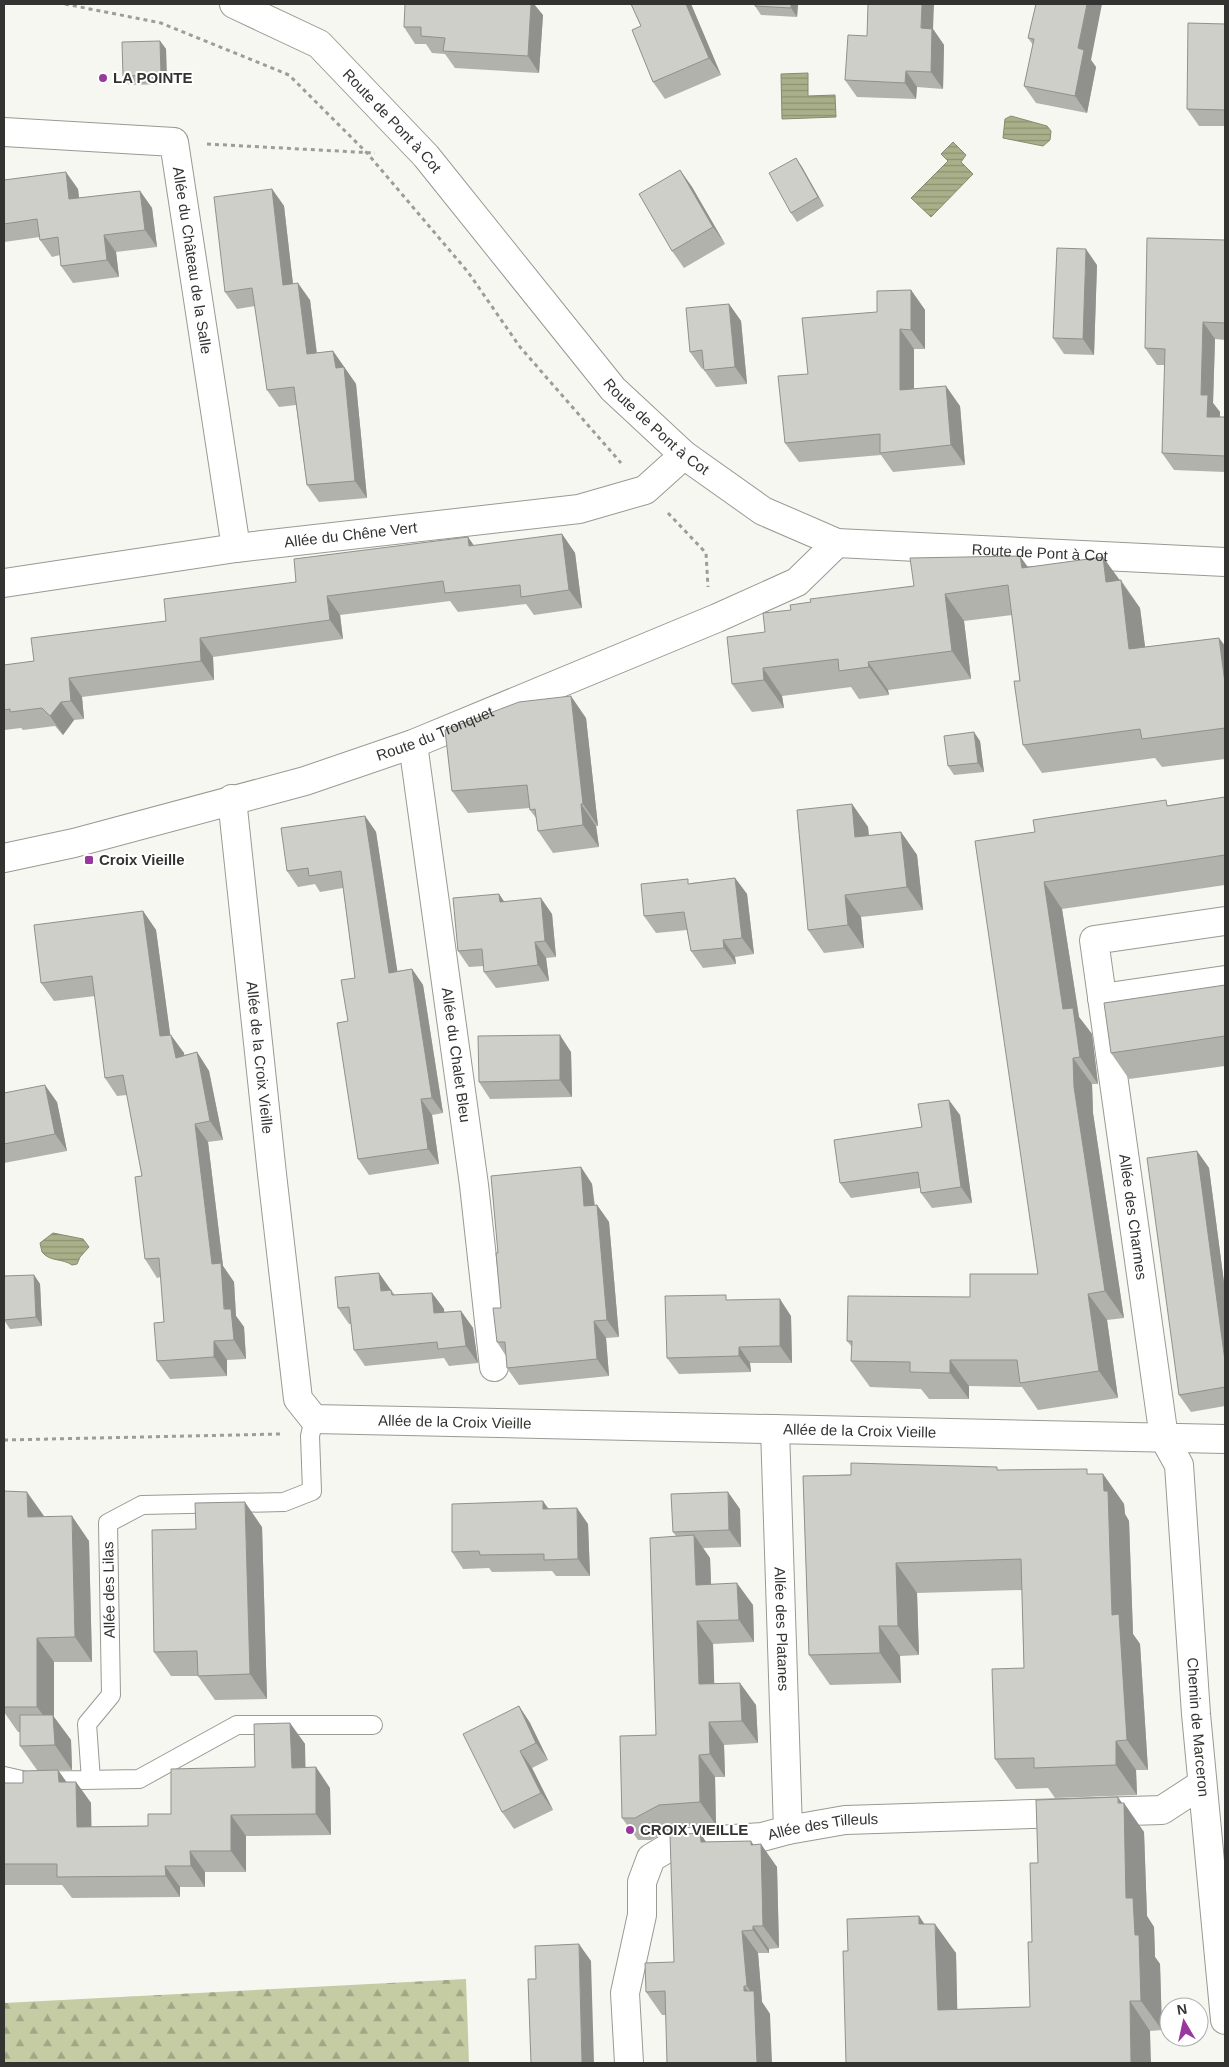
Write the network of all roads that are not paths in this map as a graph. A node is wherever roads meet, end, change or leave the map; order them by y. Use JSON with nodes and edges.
{"nodes":[{"id":1,"x":234,"y":4,"type":"edge"},
{"id":2,"x":4,"y":132,"type":"edge"},
{"id":3,"x":684,"y":455,"type":"junction"},
{"id":4,"x":837,"y":543,"type":"junction"},
{"id":5,"x":236,"y":548,"type":"junction"},
{"id":6,"x":1225,"y":562,"type":"edge"},
{"id":7,"x":4,"y":583,"type":"edge"},
{"id":8,"x":413,"y":744,"type":"junction"},
{"id":9,"x":232,"y":799,"type":"junction"},
{"id":10,"x":4,"y":858,"type":"edge"},
{"id":11,"x":1225,"y":921,"type":"edge"},
{"id":12,"x":1225,"y":980,"type":"edge"},
{"id":13,"x":1102,"y":998,"type":"junction"},
{"id":14,"x":494,"y":1367,"type":"dead end"},
{"id":15,"x":314,"y":1419,"type":"junction"},
{"id":16,"x":775,"y":1429,"type":"junction"},
{"id":17,"x":1164,"y":1438,"type":"junction"},
{"id":18,"x":1225,"y":1440,"type":"edge"},
{"id":19,"x":373,"y":1725,"type":"dead end"},
{"id":20,"x":4,"y":1776,"type":"edge"},
{"id":21,"x":91,"y":1780,"type":"junction"},
{"id":22,"x":1202,"y":1784,"type":"junction"},
{"id":23,"x":788,"y":1830,"type":"junction"},
{"id":24,"x":1225,"y":2020,"type":"edge"},
{"id":25,"x":629,"y":2063,"type":"edge"}],
"edges":[{"from":1,"to":3,"type":"street","name":"Route de Pont à Cot"},
{"from":2,"to":5,"type":"street","name":"Allée du Château de la Salle"},
{"from":3,"to":4,"type":"street","name":"Route de Pont à Cot"},
{"from":3,"to":5,"type":"street","name":"Allée du Chêne Vert"},
{"from":4,"to":6,"type":"street","name":"Route de Pont à Cot"},
{"from":4,"to":8,"type":"street","name":"Route du Tronquet"},
{"from":5,"to":7,"type":"street","name":"Allée du Chêne Vert"},
{"from":8,"to":9,"type":"street","name":"Route du Tronquet"},
{"from":8,"to":14,"type":"street","name":"Allée du Chalet Bleu"},
{"from":9,"to":10,"type":"street","name":"Route du Tronquet"},
{"from":9,"to":15,"type":"street","name":"Allée de la Croix Vieille"},
{"from":11,"to":13,"type":"street","name":"Allée des Charmes"},
{"from":12,"to":13,"type":"street"},
{"from":13,"to":17,"type":"street","name":"Allée des Charmes"},
{"from":15,"to":16,"type":"street","name":"Allée de la Croix Vieille"},
{"from":15,"to":21,"type":"lane","name":"Allée des Lilas"},
{"from":16,"to":17,"type":"street","name":"Allée de la Croix Vieille"},
{"from":16,"to":23,"type":"street","name":"Allée des Platanes"},
{"from":17,"to":18,"type":"street","name":"Allée de la Croix Vieille"},
{"from":17,"to":22,"type":"street","name":"Chemin de Marceron"},
{"from":19,"to":21,"type":"lane"},
{"from":20,"to":21,"type":"lane"},
{"from":22,"to":23,"type":"street","name":"Allée des Tilleuls"},
{"from":22,"to":24,"type":"street","name":"Chemin de Marceron"},
{"from":23,"to":25,"type":"street","name":"Allée des Tilleuls"}]}
